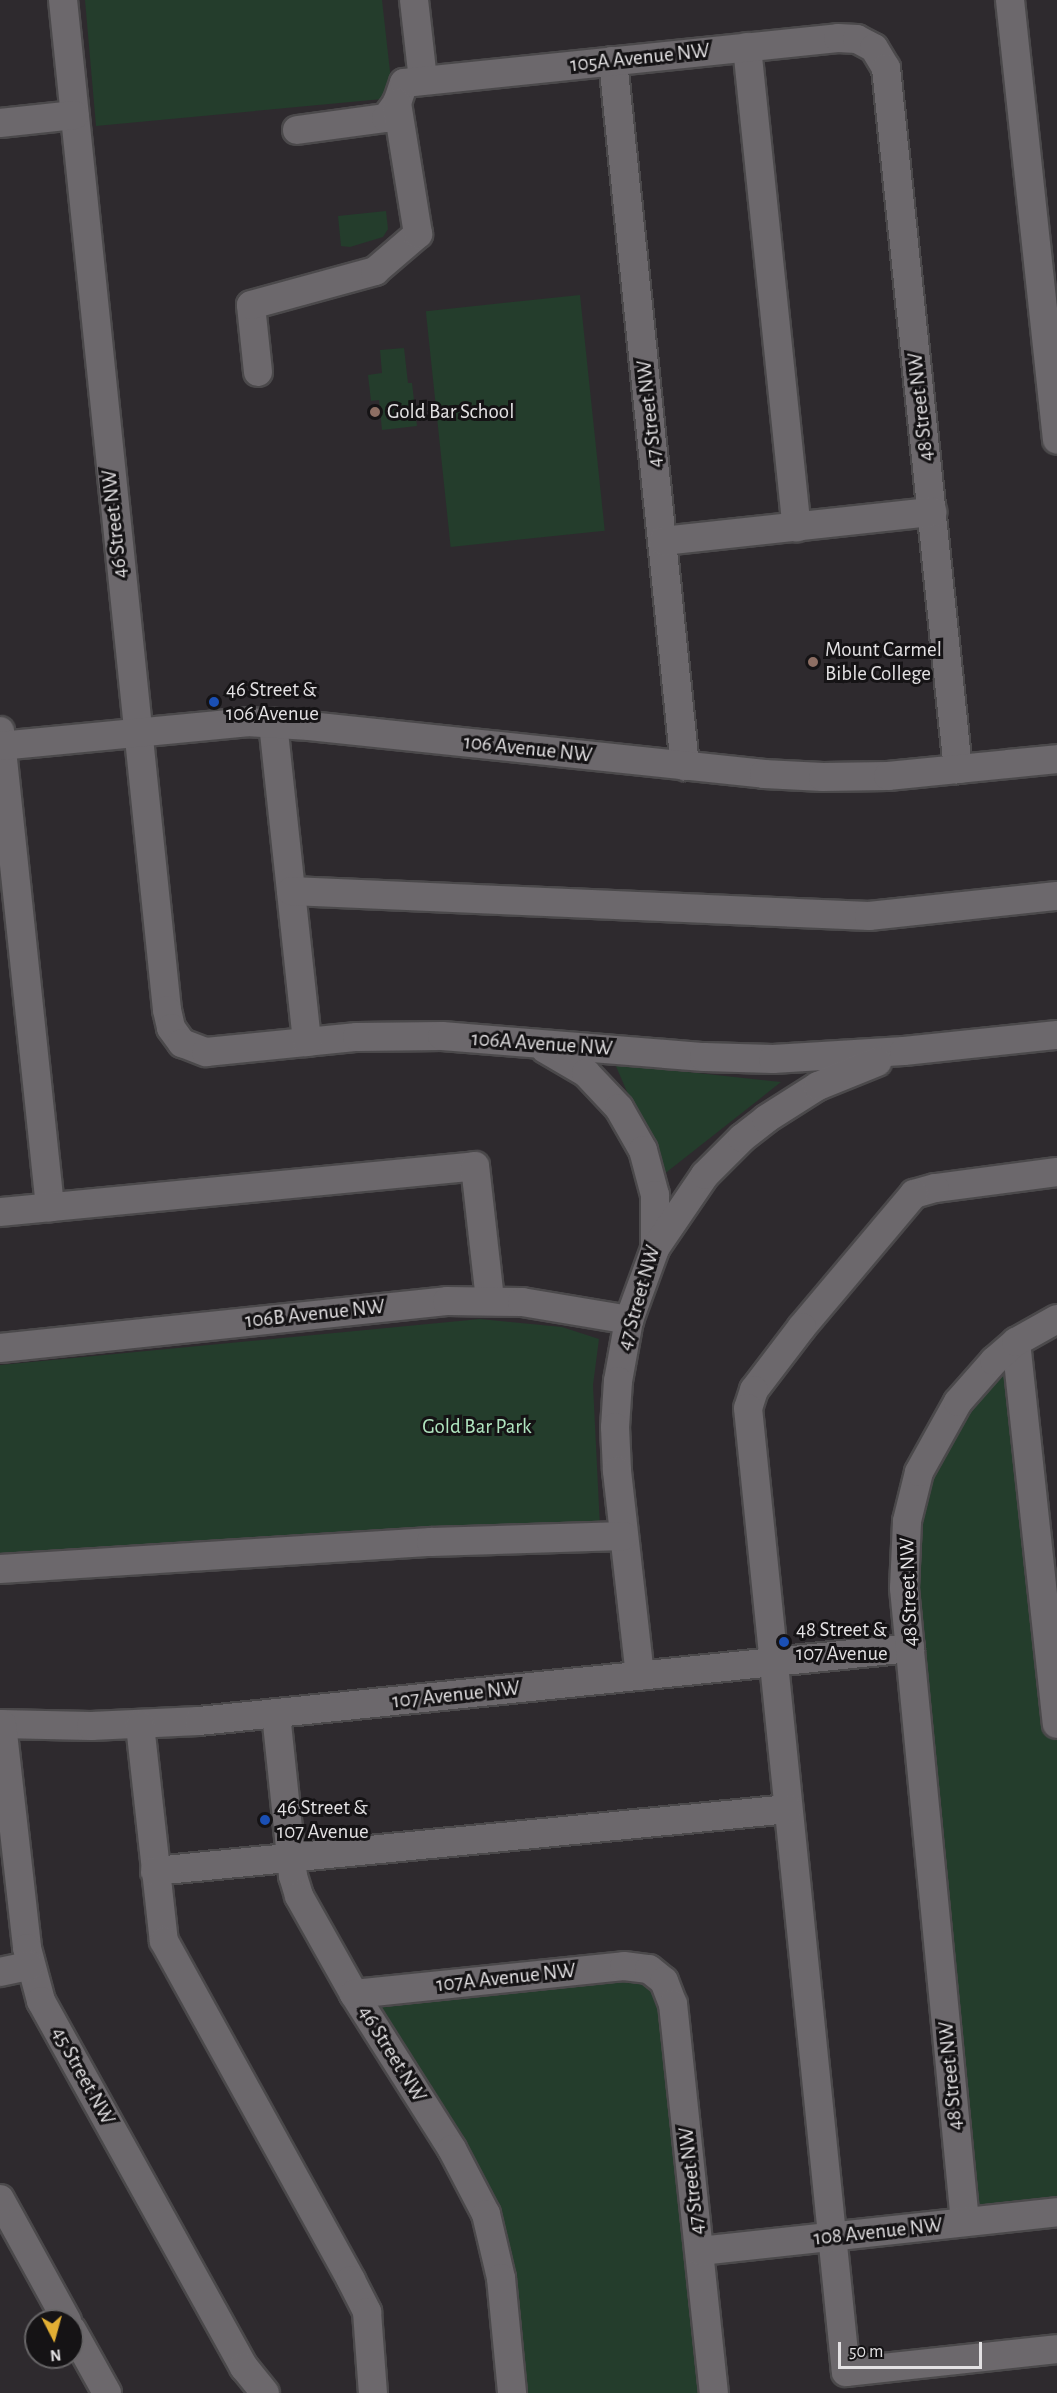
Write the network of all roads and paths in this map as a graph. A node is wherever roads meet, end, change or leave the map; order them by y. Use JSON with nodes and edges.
{"nodes":[{"id":1,"x":63,"y":0,"type":"edge"},
{"id":2,"x":414,"y":0,"type":"edge"},
{"id":3,"x":1010,"y":0,"type":"edge"},
{"id":4,"x":747,"y":47,"type":"junction"},
{"id":5,"x":874,"y":48,"type":"joint"},
{"id":6,"x":613,"y":61,"type":"junction"},
{"id":7,"x":408,"y":88,"type":"junction"},
{"id":8,"x":75,"y":115,"type":"junction"},
{"id":9,"x":0,"y":123,"type":"edge"},
{"id":10,"x":297,"y":130,"type":"dead end"},
{"id":11,"x":258,"y":372,"type":"dead end"},
{"id":12,"x":1057,"y":439,"type":"edge"},
{"id":13,"x":932,"y":512,"type":"junction"},
{"id":14,"x":797,"y":527,"type":"junction"},
{"id":15,"x":663,"y":541,"type":"junction"},
{"id":16,"x":273,"y":723,"type":"junction"},
{"id":17,"x":136,"y":731,"type":"junction"},
{"id":18,"x":0,"y":741,"type":"edge"},
{"id":19,"x":1057,"y":759,"type":"edge"},
{"id":20,"x":686,"y":766,"type":"junction"},
{"id":21,"x":958,"y":769,"type":"junction"},
{"id":22,"x":291,"y":891,"type":"junction"},
{"id":23,"x":1057,"y":896,"type":"edge"},
{"id":24,"x":1057,"y":1035,"type":"edge"},
{"id":25,"x":307,"y":1042,"type":"junction"},
{"id":26,"x":532,"y":1042,"type":"junction"},
{"id":27,"x":182,"y":1043,"type":"joint"},
{"id":28,"x":904,"y":1051,"type":"junction"},
{"id":29,"x":1057,"y":1172,"type":"edge"},
{"id":30,"x":50,"y":1207,"type":"junction"},
{"id":31,"x":0,"y":1212,"type":"edge"},
{"id":32,"x":655,"y":1249,"type":"junction"},
{"id":33,"x":490,"y":1300,"type":"junction"},
{"id":34,"x":1057,"y":1319,"type":"edge"},
{"id":35,"x":629,"y":1320,"type":"junction"},
{"id":36,"x":1016,"y":1342,"type":"junction"},
{"id":37,"x":0,"y":1348,"type":"edge"},
{"id":38,"x":624,"y":1536,"type":"junction"},
{"id":39,"x":0,"y":1569,"type":"edge"},
{"id":40,"x":910,"y":1648,"type":"junction"},
{"id":41,"x":774,"y":1663,"type":"junction"},
{"id":42,"x":640,"y":1676,"type":"junction"},
{"id":43,"x":276,"y":1714,"type":"junction"},
{"id":44,"x":1,"y":1724,"type":"edge"},
{"id":45,"x":1057,"y":1724,"type":"edge"},
{"id":46,"x":140,"y":1725,"type":"junction"},
{"id":47,"x":788,"y":1809,"type":"junction"},
{"id":48,"x":291,"y":1856,"type":"junction"},
{"id":49,"x":155,"y":1871,"type":"junction"},
{"id":50,"x":29,"y":1966,"type":"junction"},
{"id":51,"x":0,"y":1972,"type":"edge"},
{"id":52,"x":657,"y":1974,"type":"joint"},
{"id":53,"x":354,"y":1994,"type":"junction"},
{"id":54,"x":0,"y":2199,"type":"edge"},
{"id":55,"x":1057,"y":2212,"type":"edge"},
{"id":56,"x":965,"y":2222,"type":"junction"},
{"id":57,"x":833,"y":2237,"type":"junction"},
{"id":58,"x":700,"y":2251,"type":"junction"},
{"id":59,"x":60,"y":2309,"type":"edge"},
{"id":60,"x":1057,"y":2349,"type":"edge"},
{"id":61,"x":84,"y":2352,"type":"edge"},
{"id":62,"x":847,"y":2382,"type":"edge"},
{"id":63,"x":106,"y":2393,"type":"edge"},
{"id":64,"x":265,"y":2393,"type":"edge"},
{"id":65,"x":373,"y":2393,"type":"edge"},
{"id":66,"x":512,"y":2393,"type":"edge"},
{"id":67,"x":714,"y":2393,"type":"edge"}],
"edges":[{"from":1,"to":8,"type":"street","name":"46 Street NW"},
{"from":2,"to":7,"type":"street"},
{"from":3,"to":12,"type":"street"},
{"from":4,"to":5,"type":"street","name":"105A Avenue NW"},
{"from":4,"to":6,"type":"street","name":"105A Avenue NW"},
{"from":4,"to":14,"type":"street"},
{"from":5,"to":13,"type":"street","name":"48 Street NW"},
{"from":6,"to":7,"type":"street","name":"105A Avenue NW"},
{"from":6,"to":15,"type":"street","name":"47 Street NW"},
{"from":7,"to":10,"type":"street"},
{"from":7,"to":11,"type":"street"},
{"from":8,"to":9,"type":"street"},
{"from":8,"to":17,"type":"street","name":"46 Street NW"},
{"from":13,"to":14,"type":"street"},
{"from":13,"to":21,"type":"street","name":"48 Street NW"},
{"from":14,"to":15,"type":"street"},
{"from":15,"to":20,"type":"street","name":"47 Street NW"},
{"from":16,"to":17,"type":"street","name":"106 Avenue NW"},
{"from":16,"to":20,"type":"street","name":"106 Avenue NW"},
{"from":16,"to":22,"type":"street"},
{"from":17,"to":18,"type":"street","name":"106 Avenue NW"},
{"from":17,"to":27,"type":"street","name":"46 Street NW"},
{"from":18,"to":30,"type":"street"},
{"from":19,"to":21,"type":"street","name":"106 Avenue NW"},
{"from":20,"to":21,"type":"street","name":"106 Avenue NW"},
{"from":22,"to":23,"type":"street"},
{"from":22,"to":25,"type":"street"},
{"from":24,"to":28,"type":"street","name":"106A Avenue NW"},
{"from":25,"to":26,"type":"street","name":"106A Avenue NW"},
{"from":25,"to":27,"type":"street","name":"106A Avenue NW"},
{"from":26,"to":28,"type":"street","name":"106A Avenue NW"},
{"from":26,"to":32,"type":"street","name":"47 Street NW"},
{"from":28,"to":32,"type":"street","name":"106A Avenue NW"},
{"from":29,"to":41,"type":"street"},
{"from":30,"to":31,"type":"street"},
{"from":30,"to":33,"type":"street"},
{"from":32,"to":35,"type":"street","name":"47 Street NW"},
{"from":33,"to":35,"type":"street","name":"106B Avenue NW"},
{"from":33,"to":37,"type":"street","name":"106B Avenue NW"},
{"from":34,"to":36,"type":"street"},
{"from":35,"to":38,"type":"street","name":"47 Street NW"},
{"from":36,"to":40,"type":"street","name":"48 Street NW"},
{"from":36,"to":45,"type":"street"},
{"from":38,"to":39,"type":"street"},
{"from":38,"to":42,"type":"street","name":"47 Street NW"},
{"from":40,"to":41,"type":"street","name":"107 Avenue NW"},
{"from":40,"to":56,"type":"street","name":"48 Street NW"},
{"from":41,"to":42,"type":"street","name":"107 Avenue NW"},
{"from":41,"to":47,"type":"street"},
{"from":42,"to":43,"type":"street","name":"107 Avenue NW"},
{"from":43,"to":46,"type":"street","name":"107 Avenue NW"},
{"from":43,"to":48,"type":"street","name":"46 Street NW"},
{"from":44,"to":46,"type":"street","name":"107 Avenue NW"},
{"from":44,"to":50,"type":"street","name":"45 Street NW"},
{"from":46,"to":49,"type":"street"},
{"from":47,"to":48,"type":"street"},
{"from":47,"to":57,"type":"street"},
{"from":48,"to":49,"type":"street"},
{"from":48,"to":53,"type":"street","name":"46 Street NW"},
{"from":49,"to":65,"type":"street"},
{"from":50,"to":51,"type":"street"},
{"from":50,"to":64,"type":"street","name":"45 Street NW"},
{"from":52,"to":53,"type":"street","name":"107A Avenue NW"},
{"from":52,"to":58,"type":"street","name":"47 Street NW"},
{"from":53,"to":66,"type":"street","name":"46 Street NW"},
{"from":54,"to":59,"type":"street"},
{"from":55,"to":56,"type":"street","name":"108 Avenue NW"},
{"from":56,"to":57,"type":"street","name":"108 Avenue NW"},
{"from":57,"to":58,"type":"street","name":"108 Avenue NW"},
{"from":57,"to":62,"type":"street"},
{"from":58,"to":67,"type":"street","name":"47 Street NW"},
{"from":60,"to":62,"type":"street"},
{"from":61,"to":63,"type":"street"}]}
